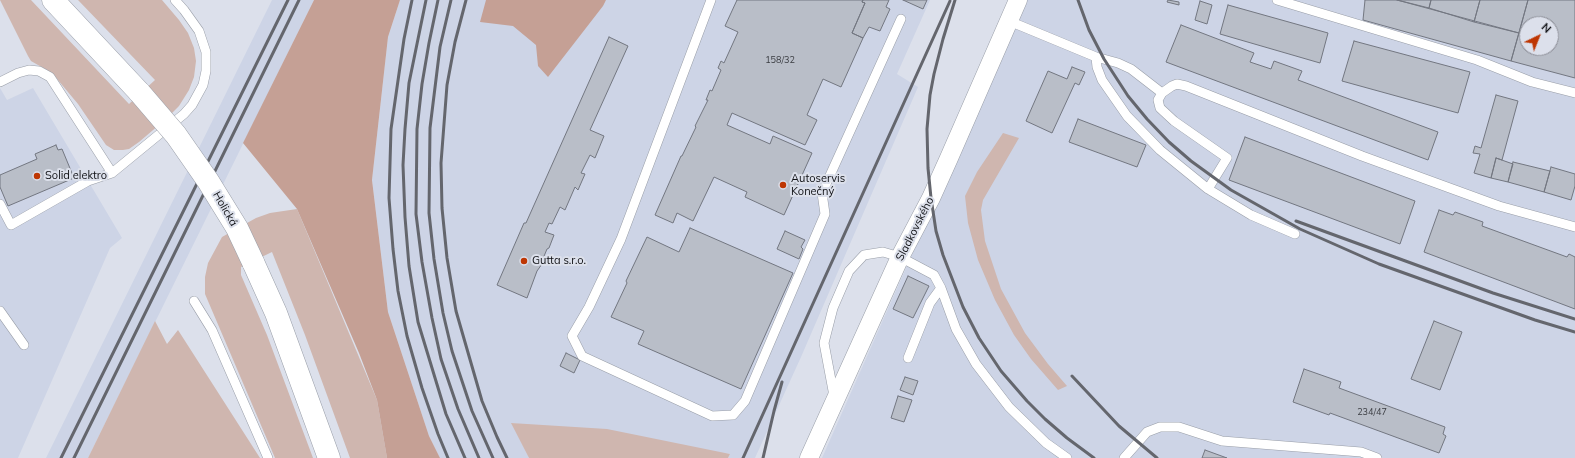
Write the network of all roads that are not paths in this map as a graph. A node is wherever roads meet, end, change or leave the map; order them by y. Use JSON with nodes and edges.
{"nodes":[{"id":1,"x":53,"y":0,"type":"edge"},
{"id":2,"x":175,"y":0,"type":"edge"},
{"id":3,"x":711,"y":0,"type":"edge"},
{"id":4,"x":1018,"y":0,"type":"edge"},
{"id":5,"x":1278,"y":0,"type":"edge"},
{"id":6,"x":901,"y":19,"type":"dead end"},
{"id":7,"x":1009,"y":21,"type":"junction"},
{"id":8,"x":1096,"y":57,"type":"junction"},
{"id":9,"x":0,"y":82,"type":"edge"},
{"id":10,"x":1162,"y":93,"type":"junction"},
{"id":11,"x":1575,"y":93,"type":"edge"},
{"id":12,"x":112,"y":173,"type":"junction"},
{"id":13,"x":1208,"y":189,"type":"junction"},
{"id":14,"x":0,"y":204,"type":"edge"},
{"id":15,"x":1575,"y":226,"type":"edge"},
{"id":16,"x":1295,"y":234,"type":"dead end"},
{"id":17,"x":900,"y":257,"type":"junction"},
{"id":18,"x":941,"y":288,"type":"junction"},
{"id":19,"x":194,"y":301,"type":"dead end"},
{"id":20,"x":0,"y":311,"type":"edge"},
{"id":21,"x":24,"y":345,"type":"dead end"},
{"id":22,"x":908,"y":358,"type":"dead end"},
{"id":23,"x":835,"y":401,"type":"junction"},
{"id":24,"x":268,"y":458,"type":"edge"},
{"id":25,"x":329,"y":458,"type":"edge"},
{"id":26,"x":809,"y":458,"type":"edge"},
{"id":27,"x":1068,"y":458,"type":"edge"},
{"id":28,"x":1124,"y":458,"type":"edge"},
{"id":29,"x":1377,"y":458,"type":"edge"}],
"edges":[{"from":1,"to":25,"type":"street","name":"Holická","bridge":true},
{"from":2,"to":12,"type":"lane"},
{"from":3,"to":6,"type":"lane"},
{"from":4,"to":7,"type":"street","name":"Sladkovského"},
{"from":5,"to":11,"type":"lane"},
{"from":7,"to":8,"type":"lane"},
{"from":7,"to":17,"type":"street","name":"Sladkovského"},
{"from":8,"to":10,"type":"lane"},
{"from":8,"to":13,"type":"lane"},
{"from":9,"to":12,"type":"lane"},
{"from":10,"to":13,"type":"lane"},
{"from":10,"to":15,"type":"lane"},
{"from":12,"to":14,"type":"lane"},
{"from":13,"to":16,"type":"lane"},
{"from":17,"to":18,"type":"lane"},
{"from":17,"to":23,"type":"street","name":"Sladkovského"},
{"from":17,"to":23,"type":"lane"},
{"from":18,"to":22,"type":"lane"},
{"from":18,"to":27,"type":"lane"},
{"from":19,"to":24,"type":"lane"},
{"from":20,"to":21,"type":"lane"},
{"from":23,"to":26,"type":"street","name":"Sladkovského"},
{"from":28,"to":29,"type":"lane"}]}
